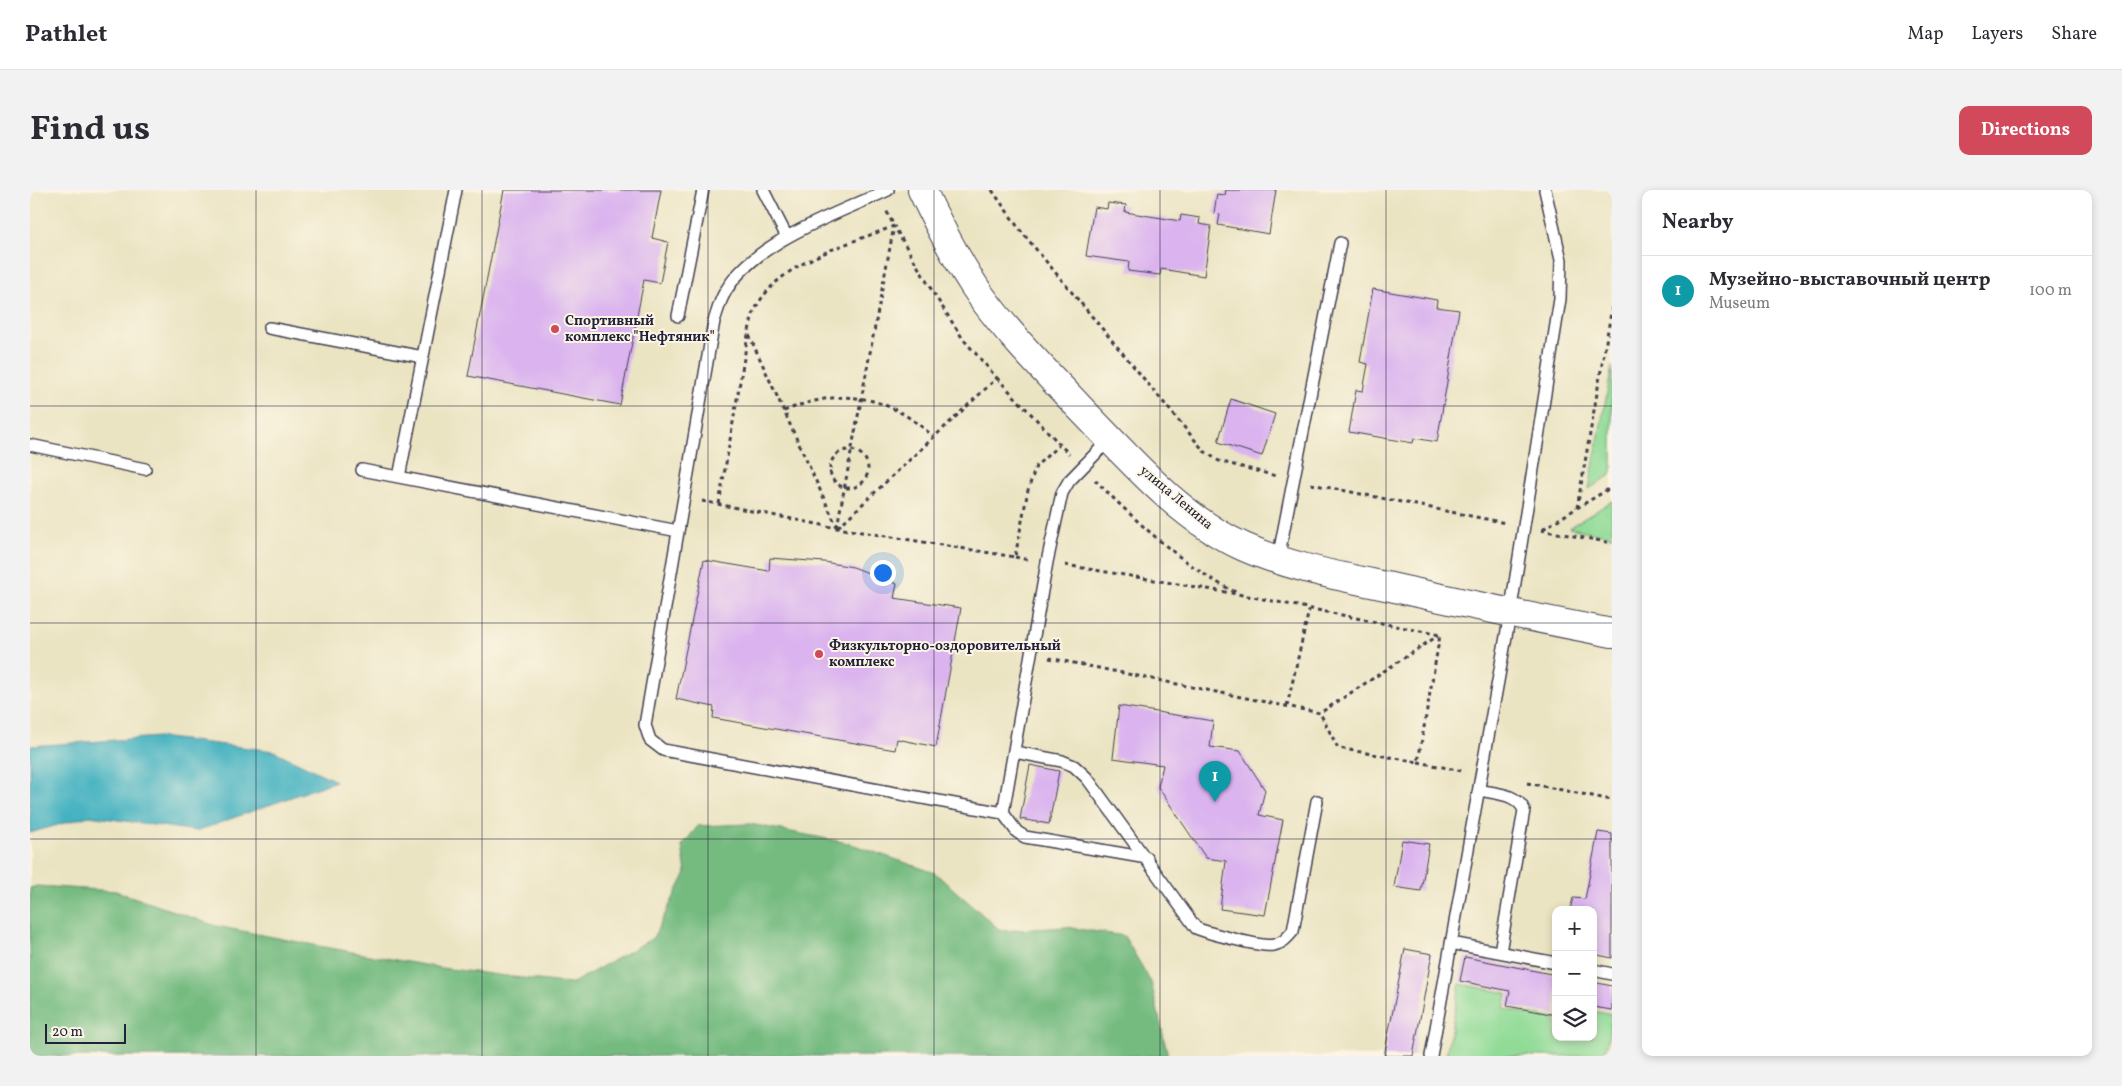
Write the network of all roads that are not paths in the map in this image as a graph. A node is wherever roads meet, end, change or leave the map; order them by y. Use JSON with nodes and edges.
{"nodes":[{"id":1,"x":456,"y":190,"type":"edge"},
{"id":2,"x":703,"y":190,"type":"edge"},
{"id":3,"x":764,"y":190,"type":"edge"},
{"id":4,"x":922,"y":190,"type":"edge"},
{"id":5,"x":1545,"y":190,"type":"edge"},
{"id":6,"x":883,"y":192,"type":"edge"},
{"id":7,"x":787,"y":237,"type":"junction"},
{"id":8,"x":1340,"y":243,"type":"dead end"},
{"id":9,"x":678,"y":316,"type":"dead end"},
{"id":10,"x":269,"y":328,"type":"dead end"},
{"id":11,"x":423,"y":357,"type":"junction"},
{"id":12,"x":1110,"y":439,"type":"junction"},
{"id":13,"x":30,"y":446,"type":"edge"},
{"id":14,"x":145,"y":469,"type":"dead end"},
{"id":15,"x":362,"y":470,"type":"dead end"},
{"id":16,"x":399,"y":477,"type":"junction"},
{"id":17,"x":678,"y":532,"type":"junction"},
{"id":18,"x":1278,"y":559,"type":"junction"},
{"id":19,"x":1510,"y":614,"type":"junction"},
{"id":20,"x":1612,"y":633,"type":"edge"},
{"id":21,"x":1015,"y":752,"type":"junction"},
{"id":22,"x":1479,"y":790,"type":"junction"},
{"id":23,"x":1317,"y":801,"type":"dead end"},
{"id":24,"x":1003,"y":813,"type":"junction"},
{"id":25,"x":1146,"y":858,"type":"junction"},
{"id":26,"x":1451,"y":943,"type":"junction"},
{"id":27,"x":1500,"y":952,"type":"junction"},
{"id":28,"x":1552,"y":962,"type":"edge"},
{"id":29,"x":1597,"y":971,"type":"edge"},
{"id":30,"x":1612,"y":974,"type":"edge"},
{"id":31,"x":1431,"y":1056,"type":"edge"}],
"edges":[{"from":1,"to":11,"type":"lane"},
{"from":2,"to":9,"type":"lane"},
{"from":3,"to":7,"type":"lane"},
{"from":4,"to":12,"type":"street","name":"улица Ленина"},
{"from":5,"to":19,"type":"lane"},
{"from":6,"to":7,"type":"lane"},
{"from":7,"to":17,"type":"lane"},
{"from":8,"to":18,"type":"lane"},
{"from":10,"to":11,"type":"lane"},
{"from":11,"to":16,"type":"lane"},
{"from":12,"to":18,"type":"street","name":"улица Ленина"},
{"from":12,"to":21,"type":"lane"},
{"from":13,"to":14,"type":"lane"},
{"from":15,"to":16,"type":"lane"},
{"from":16,"to":17,"type":"lane"},
{"from":17,"to":24,"type":"lane"},
{"from":18,"to":19,"type":"street","name":"улица Ленина"},
{"from":19,"to":20,"type":"street","name":"улица Ленина"},
{"from":19,"to":22,"type":"lane"},
{"from":21,"to":24,"type":"lane"},
{"from":21,"to":25,"type":"lane"},
{"from":22,"to":26,"type":"lane"},
{"from":22,"to":27,"type":"lane"},
{"from":23,"to":25,"type":"lane"},
{"from":24,"to":25,"type":"lane"},
{"from":26,"to":27,"type":"lane"},
{"from":26,"to":31,"type":"lane"},
{"from":27,"to":28,"type":"lane"},
{"from":29,"to":30,"type":"lane"}]}
